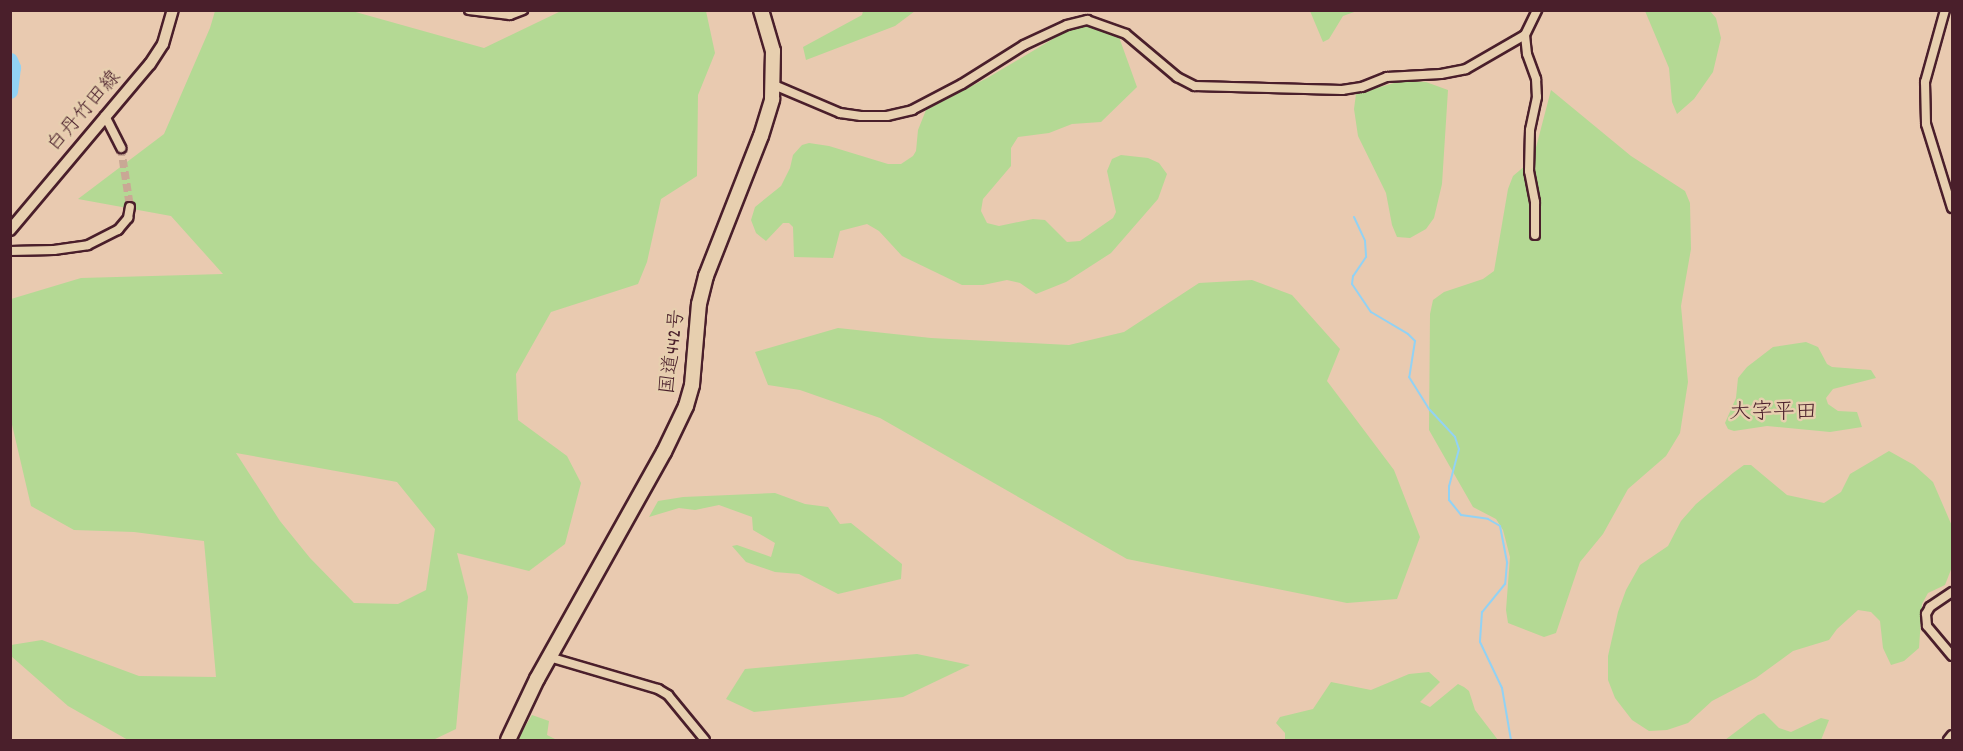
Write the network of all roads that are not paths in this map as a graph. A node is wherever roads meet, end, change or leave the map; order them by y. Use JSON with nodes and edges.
{"nodes":[{"id":1,"x":173,"y":10,"type":"edge"},
{"id":2,"x":469,"y":10,"type":"edge"},
{"id":3,"x":524,"y":10,"type":"edge"},
{"id":4,"x":761,"y":10,"type":"edge"},
{"id":5,"x":1537,"y":10,"type":"edge"},
{"id":6,"x":1945,"y":10,"type":"edge"},
{"id":7,"x":1525,"y":35,"type":"junction"},
{"id":8,"x":774,"y":85,"type":"junction"},
{"id":9,"x":105,"y":116,"type":"junction"},
{"id":10,"x":121,"y":148,"type":"tunnel mouth"},
{"id":11,"x":130,"y":207,"type":"tunnel mouth"},
{"id":12,"x":1953,"y":208,"type":"edge"},
{"id":13,"x":10,"y":230,"type":"edge"},
{"id":14,"x":1535,"y":235,"type":"dead end"},
{"id":15,"x":10,"y":251,"type":"edge"},
{"id":16,"x":1953,"y":592,"type":"edge"},
{"id":17,"x":1953,"y":656,"type":"edge"},
{"id":18,"x":549,"y":657,"type":"junction"},
{"id":19,"x":1953,"y":735,"type":"edge"},
{"id":20,"x":508,"y":741,"type":"edge"},
{"id":21,"x":705,"y":741,"type":"edge"},
{"id":22,"x":1948,"y":741,"type":"edge"}],
"edges":[{"from":1,"to":9,"type":"main road","name":"白丹竹田線"},
{"from":2,"to":3,"type":"street"},
{"from":4,"to":8,"type":"highway","name":"国道442号"},
{"from":5,"to":7,"type":"street"},
{"from":6,"to":12,"type":"street"},
{"from":7,"to":8,"type":"street"},
{"from":7,"to":14,"type":"street"},
{"from":8,"to":18,"type":"highway","name":"国道442号"},
{"from":9,"to":10,"type":"street"},
{"from":9,"to":13,"type":"main road","name":"白丹竹田線"},
{"from":11,"to":15,"type":"street"},
{"from":16,"to":17,"type":"street"},
{"from":18,"to":20,"type":"highway","name":"国道442号"},
{"from":18,"to":21,"type":"street"},
{"from":19,"to":22,"type":"street"}]}
